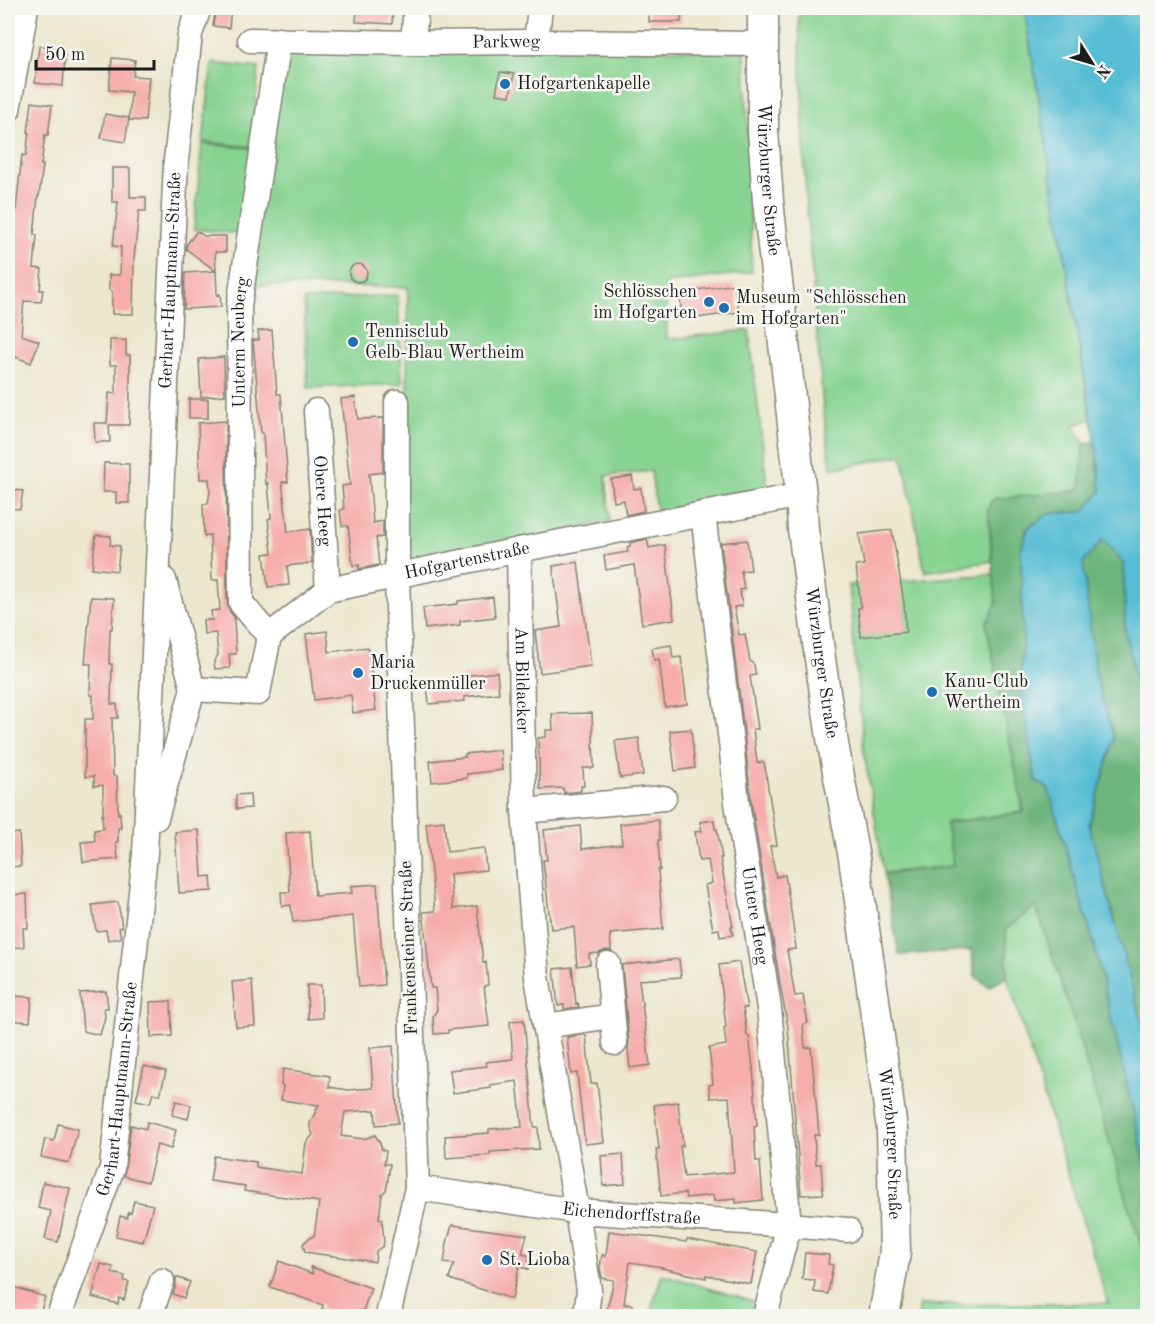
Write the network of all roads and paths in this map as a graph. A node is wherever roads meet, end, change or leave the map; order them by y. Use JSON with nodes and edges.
{"nodes":[{"id":1,"x":26,"y":8,"type":"edge"},
{"id":2,"x":199,"y":8,"type":"edge"},
{"id":3,"x":416,"y":8,"type":"edge"},
{"id":4,"x":540,"y":8,"type":"edge"},
{"id":5,"x":763,"y":8,"type":"edge"},
{"id":6,"x":250,"y":40,"type":"dead end"},
{"id":7,"x":279,"y":40,"type":"junction"},
{"id":8,"x":537,"y":42,"type":"junction"},
{"id":9,"x":413,"y":43,"type":"junction"},
{"id":10,"x":763,"y":44,"type":"junction"},
{"id":11,"x":8,"y":110,"type":"edge"},
{"id":12,"x":397,"y":402,"type":"dead end"},
{"id":13,"x":316,"y":411,"type":"dead end"},
{"id":14,"x":801,"y":495,"type":"junction"},
{"id":15,"x":703,"y":514,"type":"junction"},
{"id":16,"x":519,"y":550,"type":"junction"},
{"id":17,"x":158,"y":554,"type":"junction"},
{"id":18,"x":397,"y":576,"type":"junction"},
{"id":19,"x":328,"y":590,"type":"junction"},
{"id":20,"x":269,"y":636,"type":"junction"},
{"id":21,"x":193,"y":689,"type":"junction"},
{"id":22,"x":664,"y":798,"type":"dead end"},
{"id":23,"x":524,"y":811,"type":"junction"},
{"id":24,"x":145,"y":854,"type":"junction"},
{"id":25,"x":608,"y":964,"type":"dead end"},
{"id":26,"x":612,"y":1016,"type":"junction"},
{"id":27,"x":546,"y":1026,"type":"junction"},
{"id":28,"x":615,"y":1043,"type":"dead end"},
{"id":29,"x":417,"y":1188,"type":"junction"},
{"id":30,"x":577,"y":1210,"type":"junction"},
{"id":31,"x":789,"y":1225,"type":"junction"},
{"id":32,"x":848,"y":1230,"type":"dead end"},
{"id":33,"x":162,"y":1281,"type":"dead end"},
{"id":34,"x":59,"y":1317,"type":"edge"},
{"id":35,"x":150,"y":1317,"type":"edge"},
{"id":36,"x":388,"y":1317,"type":"edge"},
{"id":37,"x":586,"y":1317,"type":"edge"},
{"id":38,"x":765,"y":1317,"type":"edge"},
{"id":39,"x":884,"y":1317,"type":"edge"}],
"edges":[{"from":1,"to":11,"type":"street"},
{"from":2,"to":17,"type":"street","name":"Gerhart-Hauptmann-Straße"},
{"from":3,"to":9,"type":"street"},
{"from":4,"to":8,"type":"street"},
{"from":5,"to":10,"type":"main road","name":"Würzburger Straße"},
{"from":6,"to":7,"type":"street","name":"Parkweg"},
{"from":7,"to":9,"type":"street","name":"Parkweg"},
{"from":7,"to":20,"type":"street","name":"Unterm Neuberg"},
{"from":8,"to":9,"type":"street","name":"Parkweg"},
{"from":8,"to":10,"type":"street","name":"Parkweg"},
{"from":10,"to":14,"type":"main road","name":"Würzburger Straße"},
{"from":12,"to":18,"type":"street"},
{"from":13,"to":19,"type":"street","name":"Obere Heeg"},
{"from":14,"to":15,"type":"street","name":"Hofgartenstraße"},
{"from":14,"to":39,"type":"main road","name":"Würzburger Straße"},
{"from":15,"to":16,"type":"street","name":"Hofgartenstraße"},
{"from":15,"to":31,"type":"street","name":"Untere Heeg"},
{"from":16,"to":18,"type":"street","name":"Hofgartenstraße"},
{"from":16,"to":23,"type":"street","name":"Am Bildacker"},
{"from":17,"to":21,"type":"street","name":"Gerhart-Hauptmann-Straße"},
{"from":17,"to":24,"type":"street","name":"Gerhart-Hauptmann-Straße"},
{"from":18,"to":19,"type":"street","name":"Hofgartenstraße"},
{"from":18,"to":29,"type":"street","name":"Frankensteiner Straße"},
{"from":19,"to":20,"type":"street","name":"Hofgartenstraße"},
{"from":20,"to":21,"type":"street"},
{"from":21,"to":24,"type":"street","name":"Gerhart-Hauptmann-Straße"},
{"from":22,"to":23,"type":"street"},
{"from":23,"to":27,"type":"street","name":"Am Bildacker"},
{"from":24,"to":34,"type":"street","name":"Gerhart-Hauptmann-Straße"},
{"from":25,"to":26,"type":"street"},
{"from":26,"to":27,"type":"street"},
{"from":26,"to":28,"type":"street"},
{"from":27,"to":30,"type":"street","name":"Am Bildacker"},
{"from":29,"to":30,"type":"street","name":"Eichendorffstraße"},
{"from":29,"to":36,"type":"street","name":"Frankensteiner Straße"},
{"from":30,"to":31,"type":"street","name":"Eichendorffstraße"},
{"from":30,"to":37,"type":"street","name":"Am Bildacker"},
{"from":31,"to":32,"type":"street","name":"Eichendorffstraße"},
{"from":31,"to":38,"type":"street","name":"Untere Heeg"},
{"from":33,"to":35,"type":"street"}]}
